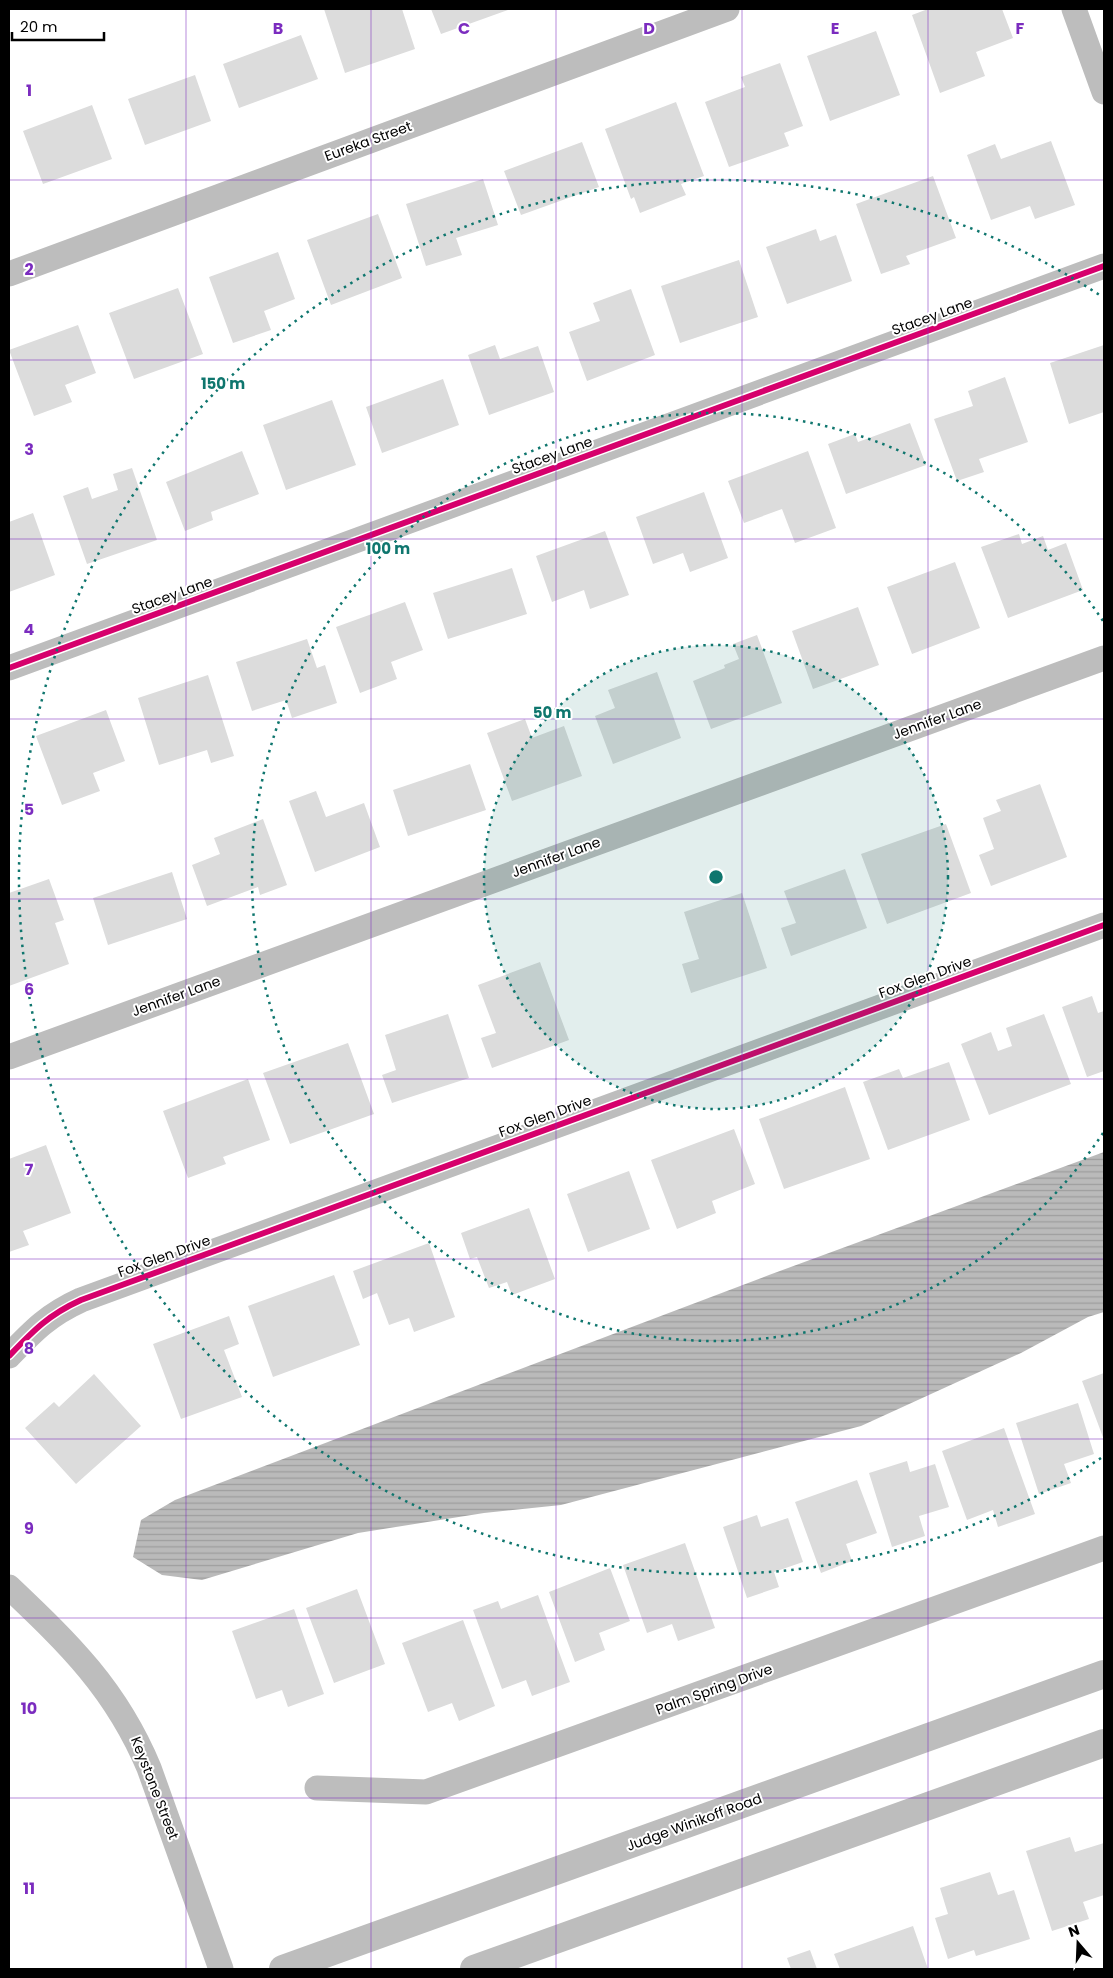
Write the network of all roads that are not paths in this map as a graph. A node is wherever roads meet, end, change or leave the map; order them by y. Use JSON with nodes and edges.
{"nodes":[{"id":1,"x":727,"y":9,"type":"edge"},
{"id":2,"x":1074,"y":9,"type":"edge"},
{"id":3,"x":1104,"y":92,"type":"edge"},
{"id":4,"x":1104,"y":266,"type":"edge"},
{"id":5,"x":9,"y":274,"type":"edge"},
{"id":6,"x":1104,"y":658,"type":"edge"},
{"id":7,"x":9,"y":668,"type":"edge"},
{"id":8,"x":1104,"y":925,"type":"edge"},
{"id":9,"x":9,"y":1057,"type":"edge"},
{"id":10,"x":9,"y":1356,"type":"edge"},
{"id":11,"x":1104,"y":1548,"type":"edge"},
{"id":12,"x":9,"y":1587,"type":"edge"},
{"id":13,"x":1104,"y":1674,"type":"edge"},
{"id":14,"x":1104,"y":1743,"type":"edge"},
{"id":15,"x":317,"y":1788,"type":"dead end"},
{"id":16,"x":221,"y":1969,"type":"edge"},
{"id":17,"x":283,"y":1969,"type":"edge"},
{"id":18,"x":474,"y":1969,"type":"edge"}],
"edges":[{"from":1,"to":5,"type":"street","name":"Eureka Street"},
{"from":2,"to":3,"type":"street"},
{"from":4,"to":7,"type":"street","name":"Stacey Lane"},
{"from":6,"to":9,"type":"street","name":"Jennifer Lane"},
{"from":8,"to":10,"type":"street","name":"Fox Glen Drive"},
{"from":11,"to":15,"type":"street","name":"Palm Spring Drive"},
{"from":12,"to":16,"type":"street","name":"Keystone Street"},
{"from":13,"to":17,"type":"street","name":"Judge Winikoff Road"},
{"from":14,"to":18,"type":"street"}]}
